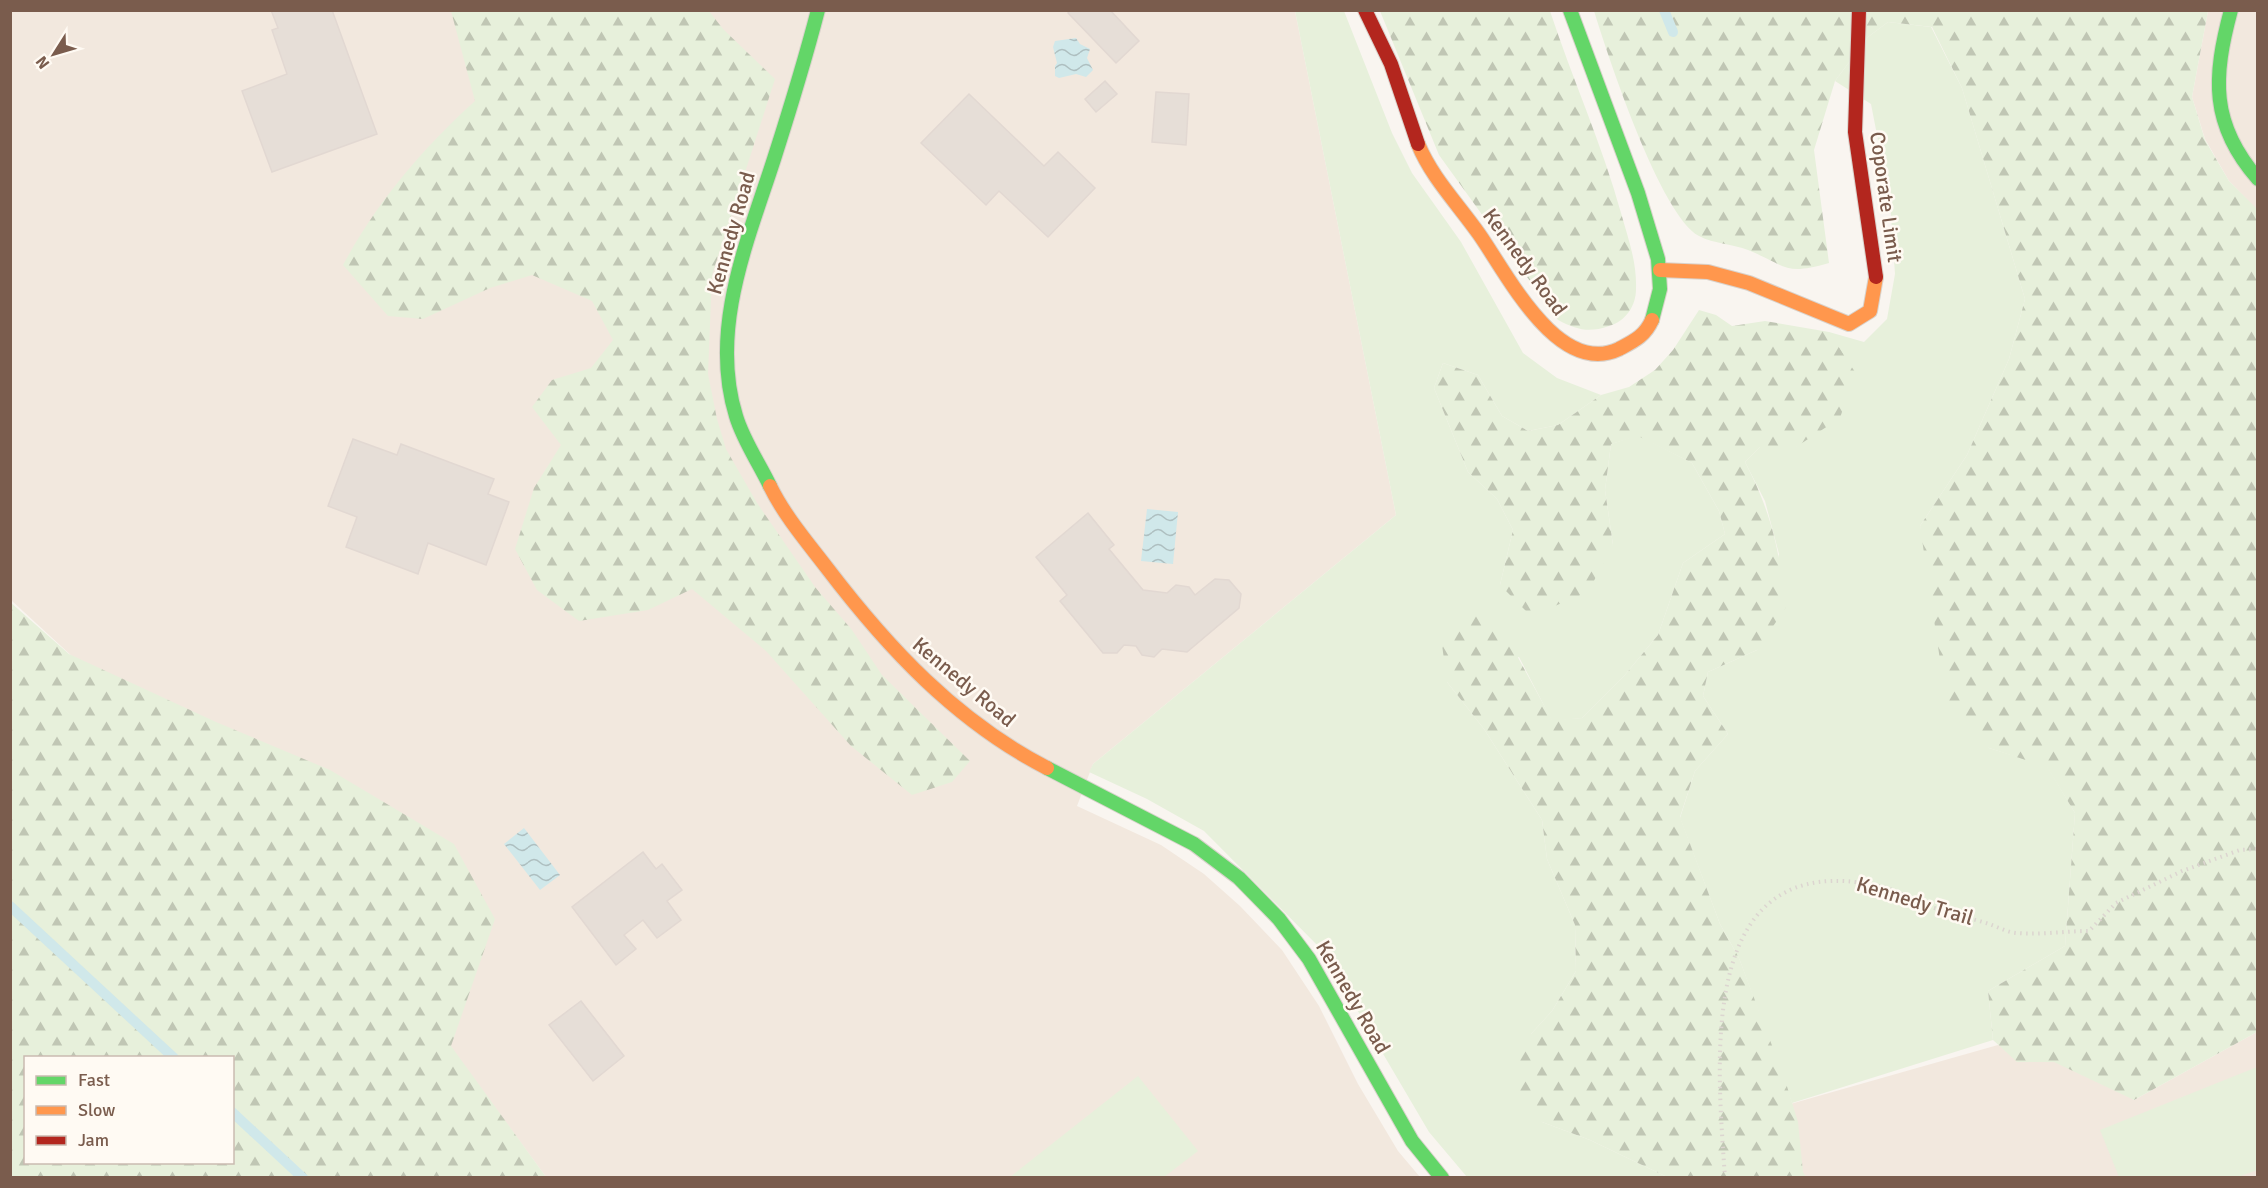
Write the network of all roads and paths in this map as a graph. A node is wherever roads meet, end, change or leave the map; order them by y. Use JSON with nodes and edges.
{"nodes":[{"id":1,"x":818,"y":10,"type":"edge"},
{"id":2,"x":1365,"y":10,"type":"edge"},
{"id":3,"x":1570,"y":10,"type":"edge"},
{"id":4,"x":1859,"y":10,"type":"edge"},
{"id":5,"x":2231,"y":10,"type":"edge"},
{"id":6,"x":2258,"y":179,"type":"edge"},
{"id":7,"x":1660,"y":270,"type":"junction"},
{"id":8,"x":2258,"y":849,"type":"edge"},
{"id":9,"x":1442,"y":1178,"type":"edge"},
{"id":10,"x":1725,"y":1178,"type":"edge"}],
"edges":[{"from":1,"to":9,"type":"street","name":"Kennedy Road"},
{"from":2,"to":7,"type":"street","name":"Kennedy Road"},
{"from":3,"to":7,"type":"street","name":"Kennedy Road"},
{"from":4,"to":7,"type":"street","name":"Coporate Limit"},
{"from":5,"to":6,"type":"street"},
{"from":8,"to":10,"type":"path","name":"Kennedy Trail"}]}
